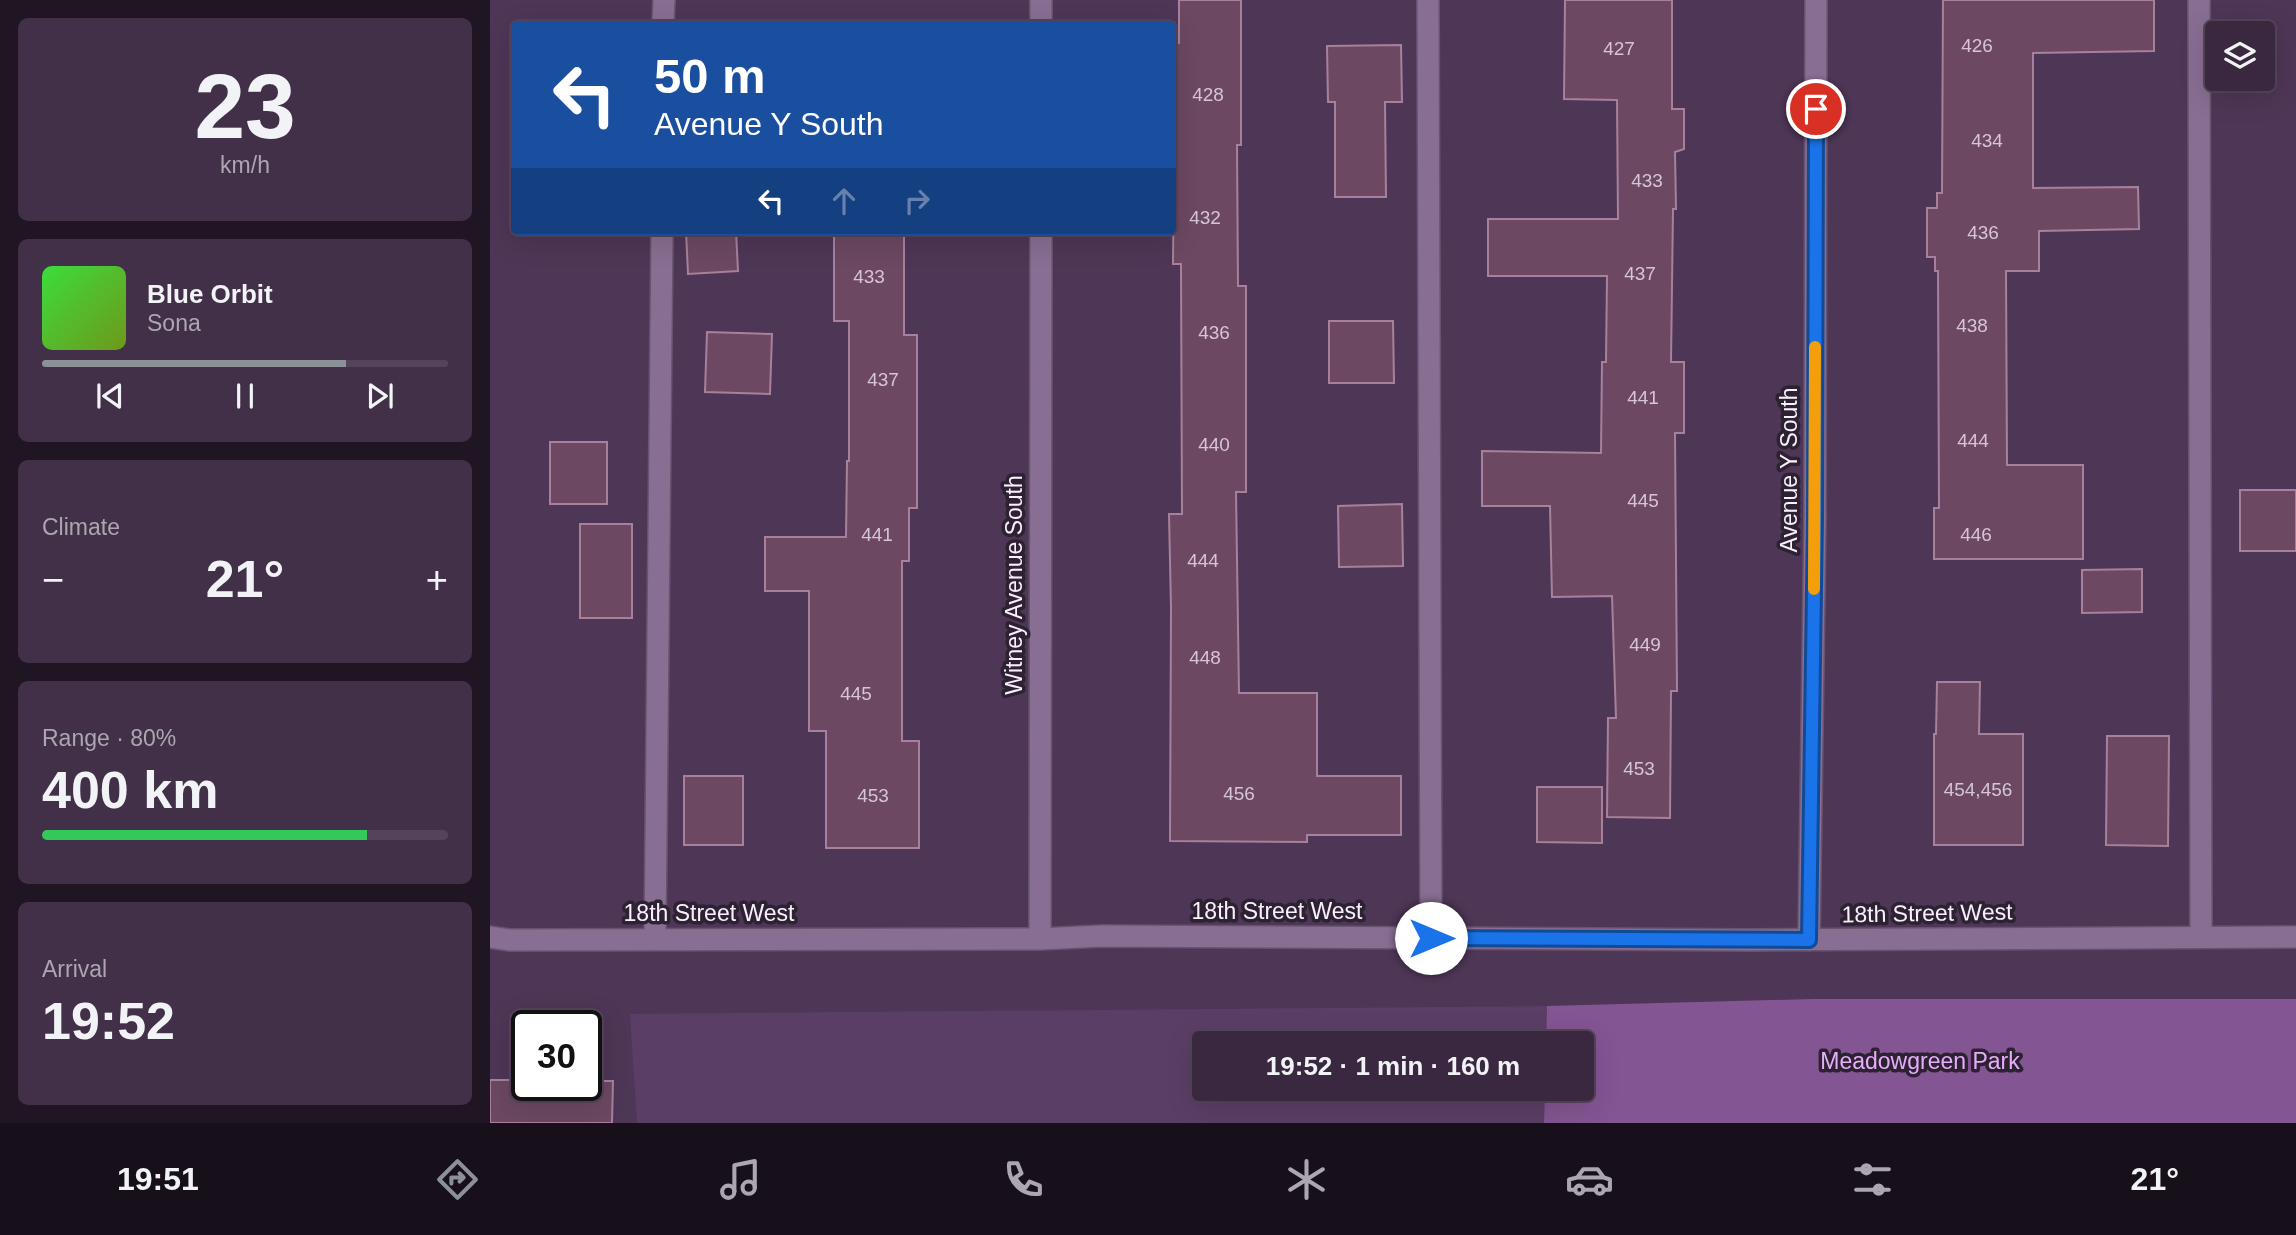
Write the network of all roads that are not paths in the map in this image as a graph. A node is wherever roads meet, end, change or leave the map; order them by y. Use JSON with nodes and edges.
{"nodes":[{"id":1,"x":664,"y":0,"type":"edge"},
{"id":2,"x":1041,"y":0,"type":"edge"},
{"id":3,"x":1428,"y":0,"type":"edge"},
{"id":4,"x":1816,"y":0,"type":"edge"},
{"id":5,"x":2199,"y":0,"type":"edge"},
{"id":6,"x":663,"y":21,"type":"edge"},
{"id":7,"x":1041,"y":21,"type":"edge"},
{"id":8,"x":662,"y":235,"type":"edge"},
{"id":9,"x":1041,"y":235,"type":"edge"},
{"id":10,"x":2201,"y":937,"type":"junction"},
{"id":11,"x":2296,"y":937,"type":"edge"},
{"id":12,"x":1431,"y":938,"type":"junction"},
{"id":13,"x":655,"y":939,"type":"junction"},
{"id":14,"x":1040,"y":939,"type":"junction"},
{"id":15,"x":1809,"y":940,"type":"junction"},
{"id":16,"x":496,"y":941,"type":"edge"}],
"edges":[{"from":1,"to":6,"type":"street"},
{"from":2,"to":7,"type":"street"},
{"from":3,"to":12,"type":"street"},
{"from":4,"to":15,"type":"street","name":"Avenue Y South"},
{"from":5,"to":10,"type":"street"},
{"from":8,"to":13,"type":"street"},
{"from":9,"to":14,"type":"street","name":"Witney Avenue South"},
{"from":10,"to":11,"type":"street","name":"18th Street West"},
{"from":10,"to":15,"type":"street","name":"18th Street West"},
{"from":12,"to":14,"type":"street","name":"18th Street West"},
{"from":12,"to":15,"type":"street","name":"18th Street West"},
{"from":13,"to":14,"type":"street","name":"18th Street West"},
{"from":13,"to":16,"type":"street","name":"18th Street West"}]}
